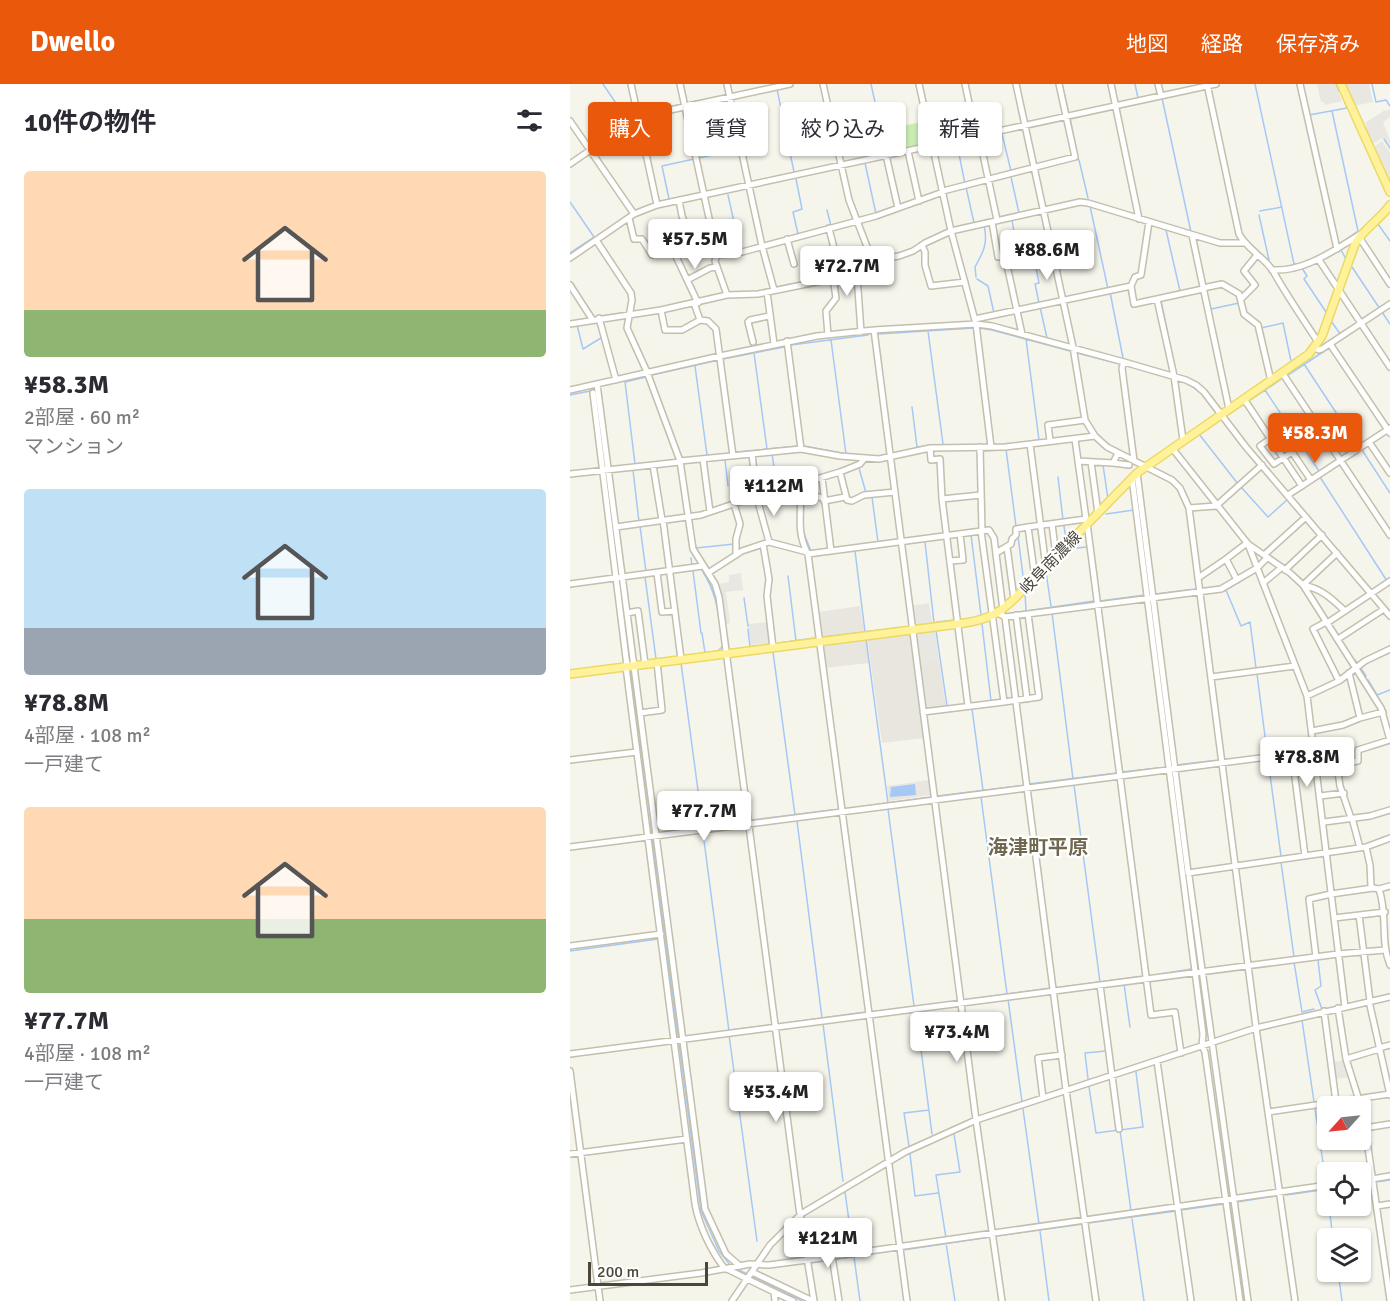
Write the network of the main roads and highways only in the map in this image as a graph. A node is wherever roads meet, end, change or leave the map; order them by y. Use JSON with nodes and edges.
{"nodes":[{"id":1,"x":1341,"y":84,"type":"edge"},
{"id":2,"x":1390,"y":192,"type":"edge"},
{"id":3,"x":1390,"y":205,"type":"edge"},
{"id":4,"x":570,"y":674,"type":"edge"}],
"edges":[{"from":1,"to":2,"type":"main road"},
{"from":3,"to":4,"type":"main road","name":"岐阜南濃線"}]}
